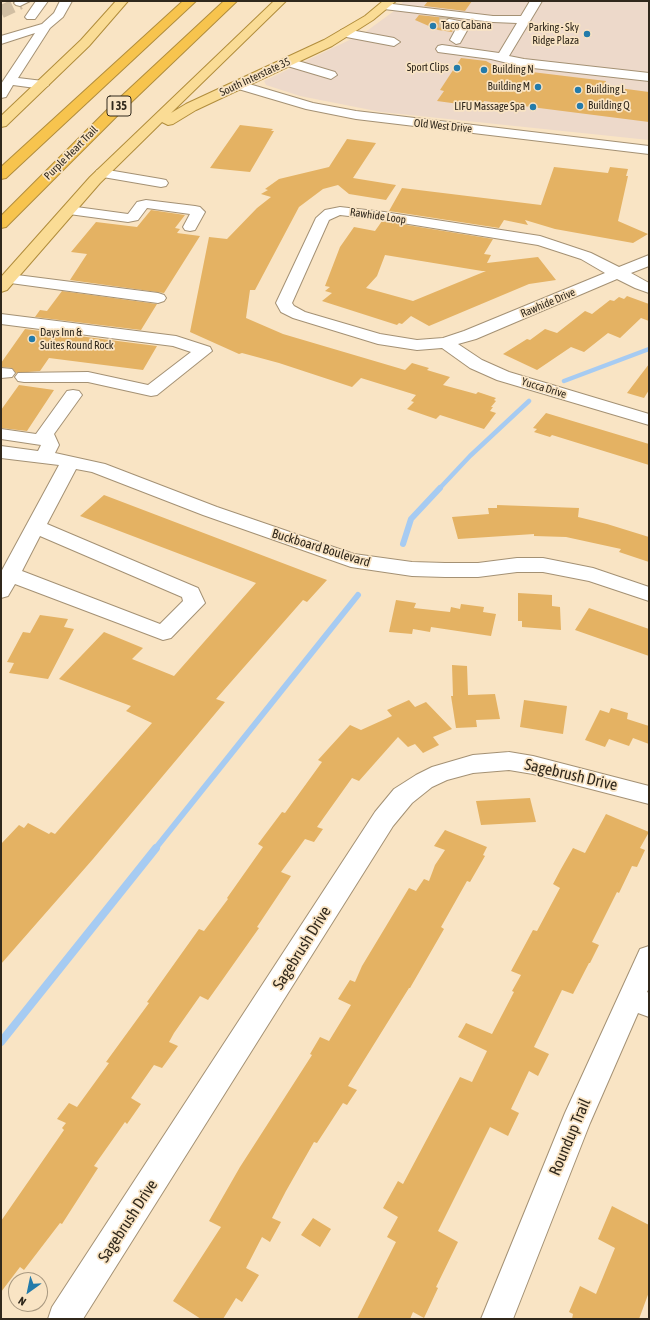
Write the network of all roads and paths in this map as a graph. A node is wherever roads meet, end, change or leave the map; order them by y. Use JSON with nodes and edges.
{"nodes":[{"id":1,"x":42,"y":1,"type":"edge"},
{"id":2,"x":66,"y":1,"type":"edge"},
{"id":3,"x":122,"y":1,"type":"edge"},
{"id":4,"x":190,"y":1,"type":"edge"},
{"id":5,"x":230,"y":1,"type":"edge"},
{"id":6,"x":280,"y":1,"type":"edge"},
{"id":7,"x":536,"y":1,"type":"edge"},
{"id":8,"x":387,"y":4,"type":"edge"},
{"id":9,"x":428,"y":11,"type":"junction"},
{"id":10,"x":31,"y":17,"type":"dead end"},
{"id":11,"x":525,"y":20,"type":"junction"},
{"id":12,"x":46,"y":26,"type":"junction"},
{"id":13,"x":345,"y":33,"type":"junction"},
{"id":14,"x":1,"y":40,"type":"edge"},
{"id":15,"x":456,"y":40,"type":"dead end"},
{"id":16,"x":394,"y":42,"type":"dead end"},
{"id":17,"x":442,"y":49,"type":"dead end"},
{"id":18,"x":502,"y":58,"type":"junction"},
{"id":19,"x":288,"y":62,"type":"junction"},
{"id":20,"x":331,"y":75,"type":"dead end"},
{"id":21,"x":649,"y":76,"type":"edge"},
{"id":22,"x":10,"y":81,"type":"junction"},
{"id":23,"x":43,"y":85,"type":"junction"},
{"id":24,"x":239,"y":85,"type":"junction"},
{"id":25,"x":1,"y":93,"type":"edge"},
{"id":26,"x":1,"y":124,"type":"edge"},
{"id":27,"x":649,"y":150,"type":"edge"},
{"id":28,"x":120,"y":155,"type":"junction"},
{"id":29,"x":102,"y":173,"type":"junction"},
{"id":30,"x":1,"y":175,"type":"edge"},
{"id":31,"x":161,"y":182,"type":"dead end"},
{"id":32,"x":69,"y":210,"type":"junction"},
{"id":33,"x":1,"y":224,"type":"edge"},
{"id":34,"x":190,"y":227,"type":"dead end"},
{"id":35,"x":649,"y":260,"type":"edge"},
{"id":36,"x":618,"y":273,"type":"junction"},
{"id":37,"x":5,"y":283,"type":"edge"},
{"id":38,"x":649,"y":288,"type":"edge"},
{"id":39,"x":158,"y":298,"type":"dead end"},
{"id":40,"x":1,"y":319,"type":"edge"},
{"id":41,"x":445,"y":343,"type":"junction"},
{"id":42,"x":24,"y":377,"type":"dead end"},
{"id":43,"x":73,"y":395,"type":"dead end"},
{"id":44,"x":649,"y":420,"type":"edge"},
{"id":45,"x":1,"y":448,"type":"edge"},
{"id":46,"x":46,"y":449,"type":"junction"},
{"id":47,"x":72,"y":461,"type":"junction"},
{"id":48,"x":36,"y":527,"type":"junction"},
{"id":49,"x":6,"y":583,"type":"edge"},
{"id":50,"x":649,"y":594,"type":"edge"},
{"id":51,"x":649,"y":795,"type":"edge"},
{"id":52,"x":649,"y":957,"type":"edge"},
{"id":53,"x":640,"y":1001,"type":"edge"},
{"id":54,"x":64,"y":1319,"type":"edge"},
{"id":55,"x":497,"y":1319,"type":"edge"}],
"edges":[{"from":1,"to":10,"type":"street"},
{"from":2,"to":12,"type":"street"},
{"from":3,"to":23,"type":"main road"},
{"from":4,"to":30,"type":"highway","number":"I 35"},
{"from":5,"to":33,"type":"highway","name":"Purple Heart Trail","number":"I 35"},
{"from":6,"to":28,"type":"main road","name":"South Interstate 35"},
{"from":7,"to":11,"type":"street"},
{"from":8,"to":9,"type":"street"},
{"from":8,"to":13,"type":"main road","name":"South Interstate 35"},
{"from":9,"to":11,"type":"street"},
{"from":9,"to":15,"type":"street"},
{"from":11,"to":18,"type":"street"},
{"from":12,"to":14,"type":"street"},
{"from":12,"to":22,"type":"street"},
{"from":13,"to":16,"type":"street"},
{"from":13,"to":19,"type":"main road","name":"South Interstate 35"},
{"from":17,"to":18,"type":"street"},
{"from":18,"to":21,"type":"street"},
{"from":19,"to":20,"type":"street"},
{"from":19,"to":24,"type":"main road","name":"South Interstate 35"},
{"from":22,"to":23,"type":"street"},
{"from":22,"to":25,"type":"street"},
{"from":23,"to":26,"type":"main road"},
{"from":24,"to":27,"type":"street","name":"Old West Drive"},
{"from":24,"to":28,"type":"main road","name":"South Interstate 35"},
{"from":28,"to":29,"type":"main road","name":"South Interstate 35"},
{"from":29,"to":31,"type":"street"},
{"from":29,"to":32,"type":"main road","name":"South Interstate 35"},
{"from":32,"to":34,"type":"street"},
{"from":32,"to":37,"type":"main road","name":"South Interstate 35"},
{"from":35,"to":36,"type":"street","name":"Rawhide Drive"},
{"from":36,"to":38,"type":"street"},
{"from":36,"to":41,"type":"street","name":"Rawhide Drive"},
{"from":36,"to":41,"type":"street","name":"Rawhide Loop"},
{"from":37,"to":39,"type":"street"},
{"from":40,"to":42,"type":"street"},
{"from":41,"to":44,"type":"street","name":"Yucca Drive"},
{"from":43,"to":46,"type":"street"},
{"from":45,"to":46,"type":"street","name":"Buckboard Boulevard"},
{"from":46,"to":47,"type":"street","name":"Buckboard Boulevard"},
{"from":47,"to":48,"type":"street"},
{"from":47,"to":50,"type":"street","name":"Buckboard Boulevard"},
{"from":48,"to":49,"type":"street"},
{"from":48,"to":49,"type":"street"},
{"from":51,"to":54,"type":"street","name":"Sagebrush Drive"},
{"from":52,"to":53,"type":"street","name":"Roundup Trail"},
{"from":53,"to":55,"type":"street","name":"Roundup Trail"}]}
